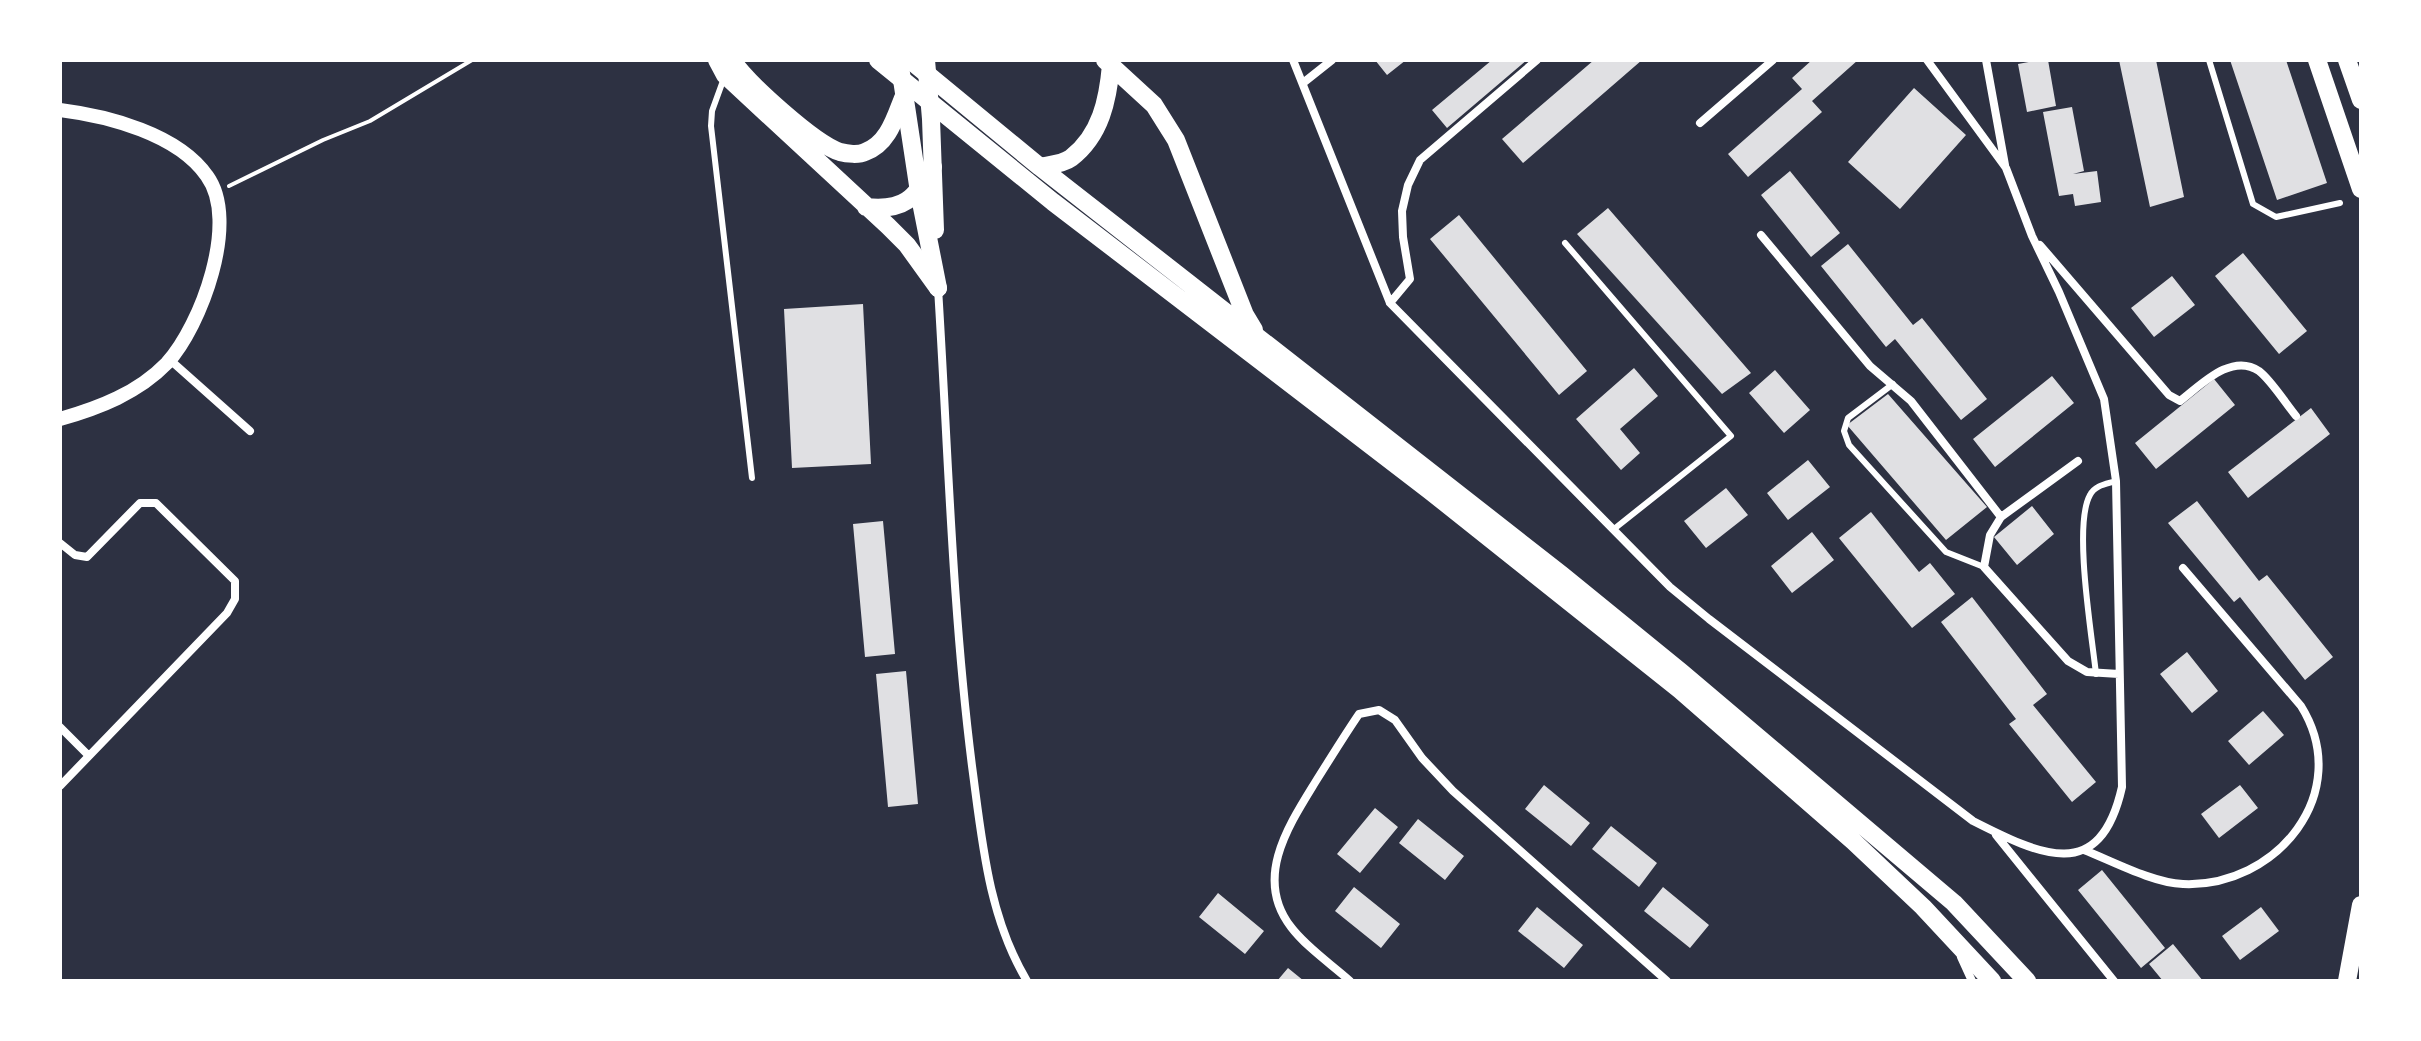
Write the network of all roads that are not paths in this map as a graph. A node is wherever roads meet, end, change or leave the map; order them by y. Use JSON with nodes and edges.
{"nodes":[{"id":1,"x":878,"y":60,"type":"edge"},
{"id":2,"x":899,"y":60,"type":"edge"},
{"id":3,"x":910,"y":60,"type":"edge"},
{"id":4,"x":926,"y":60,"type":"edge"},
{"id":5,"x":1293,"y":60,"type":"edge"},
{"id":6,"x":1332,"y":60,"type":"edge"},
{"id":7,"x":1537,"y":60,"type":"edge"},
{"id":8,"x":1773,"y":60,"type":"edge"},
{"id":9,"x":1927,"y":60,"type":"edge"},
{"id":10,"x":1986,"y":60,"type":"edge"},
{"id":11,"x":2209,"y":60,"type":"edge"},
{"id":12,"x":2317,"y":60,"type":"edge"},
{"id":13,"x":2347,"y":60,"type":"edge"},
{"id":14,"x":1108,"y":62,"type":"edge"},
{"id":15,"x":725,"y":65,"type":"edge"},
{"id":16,"x":1303,"y":83,"type":"junction"},
{"id":17,"x":903,"y":98,"type":"junction"},
{"id":18,"x":2361,"y":100,"type":"edge"},
{"id":19,"x":60,"y":110,"type":"edge"},
{"id":20,"x":1700,"y":123,"type":"dead end"},
{"id":21,"x":933,"y":167,"type":"junction"},
{"id":22,"x":1040,"y":167,"type":"junction"},
{"id":23,"x":2006,"y":168,"type":"junction"},
{"id":24,"x":2361,"y":189,"type":"edge"},
{"id":25,"x":919,"y":192,"type":"junction"},
{"id":26,"x":2340,"y":203,"type":"dead end"},
{"id":27,"x":866,"y":207,"type":"junction"},
{"id":28,"x":1761,"y":235,"type":"dead end"},
{"id":29,"x":2032,"y":236,"type":"junction"},
{"id":30,"x":1565,"y":243,"type":"dead end"},
{"id":31,"x":938,"y":288,"type":"junction"},
{"id":32,"x":1390,"y":303,"type":"junction"},
{"id":33,"x":1259,"y":339,"type":"junction"},
{"id":34,"x":169,"y":359,"type":"junction"},
{"id":35,"x":1893,"y":384,"type":"junction"},
{"id":36,"x":2296,"y":416,"type":"dead end"},
{"id":37,"x":60,"y":419,"type":"edge"},
{"id":38,"x":250,"y":431,"type":"dead end"},
{"id":39,"x":2078,"y":461,"type":"dead end"},
{"id":40,"x":752,"y":478,"type":"dead end"},
{"id":41,"x":2116,"y":481,"type":"junction"},
{"id":42,"x":2001,"y":517,"type":"junction"},
{"id":43,"x":1614,"y":529,"type":"junction"},
{"id":44,"x":60,"y":543,"type":"edge"},
{"id":45,"x":1984,"y":567,"type":"junction"},
{"id":46,"x":2183,"y":568,"type":"dead end"},
{"id":47,"x":2096,"y":674,"type":"junction"},
{"id":48,"x":2119,"y":674,"type":"junction"},
{"id":49,"x":60,"y":727,"type":"edge"},
{"id":50,"x":89,"y":756,"type":"junction"},
{"id":51,"x":60,"y":786,"type":"edge"},
{"id":52,"x":1993,"y":831,"type":"junction"},
{"id":53,"x":2083,"y":849,"type":"junction"},
{"id":54,"x":2361,"y":905,"type":"edge"},
{"id":55,"x":1952,"y":938,"type":"junction"},
{"id":56,"x":1657,"y":976,"type":"edge"},
{"id":57,"x":1027,"y":981,"type":"edge"},
{"id":58,"x":1350,"y":981,"type":"edge"},
{"id":59,"x":1667,"y":981,"type":"edge"},
{"id":60,"x":1972,"y":981,"type":"edge"},
{"id":61,"x":1992,"y":981,"type":"edge"},
{"id":62,"x":2027,"y":981,"type":"edge"},
{"id":63,"x":2114,"y":981,"type":"edge"},
{"id":64,"x":2347,"y":981,"type":"edge"}],
"edges":[{"from":1,"to":55,"type":"main road"},
{"from":2,"to":17,"type":"main road"},
{"from":3,"to":22,"type":"main road"},
{"from":4,"to":21,"type":"main road"},
{"from":5,"to":16,"type":"street"},
{"from":6,"to":16,"type":"street"},
{"from":7,"to":32,"type":"street"},
{"from":8,"to":20,"type":"street"},
{"from":9,"to":23,"type":"street"},
{"from":10,"to":23,"type":"street"},
{"from":11,"to":26,"type":"lane"},
{"from":12,"to":24,"type":"main road"},
{"from":13,"to":18,"type":"main road"},
{"from":14,"to":22,"type":"main road"},
{"from":14,"to":33,"type":"main road"},
{"from":15,"to":17,"type":"main road"},
{"from":15,"to":27,"type":"main road"},
{"from":15,"to":40,"type":"lane"},
{"from":16,"to":32,"type":"street"},
{"from":17,"to":25,"type":"main road"},
{"from":19,"to":34,"type":"street"},
{"from":21,"to":25,"type":"main road"},
{"from":21,"to":31,"type":"main road"},
{"from":22,"to":33,"type":"main road"},
{"from":23,"to":29,"type":"street"},
{"from":25,"to":27,"type":"main road"},
{"from":25,"to":31,"type":"main road"},
{"from":27,"to":31,"type":"main road"},
{"from":28,"to":35,"type":"street"},
{"from":29,"to":36,"type":"street"},
{"from":29,"to":41,"type":"street"},
{"from":30,"to":43,"type":"lane"},
{"from":31,"to":57,"type":"street"},
{"from":32,"to":43,"type":"street"},
{"from":33,"to":62,"type":"main road"},
{"from":34,"to":37,"type":"street"},
{"from":34,"to":38,"type":"street"},
{"from":35,"to":42,"type":"street"},
{"from":35,"to":45,"type":"lane"},
{"from":39,"to":42,"type":"street"},
{"from":41,"to":47,"type":"lane"},
{"from":41,"to":48,"type":"street"},
{"from":42,"to":45,"type":"street"},
{"from":43,"to":52,"type":"street"},
{"from":44,"to":50,"type":"street"},
{"from":45,"to":47,"type":"street"},
{"from":46,"to":53,"type":"street"},
{"from":47,"to":48,"type":"street"},
{"from":48,"to":53,"type":"street"},
{"from":49,"to":50,"type":"street"},
{"from":50,"to":51,"type":"street"},
{"from":52,"to":53,"type":"street"},
{"from":52,"to":63,"type":"street"},
{"from":54,"to":64,"type":"main road"},
{"from":55,"to":60,"type":"street"},
{"from":55,"to":61,"type":"main road"},
{"from":56,"to":58,"type":"street"},
{"from":56,"to":59,"type":"street"}]}
